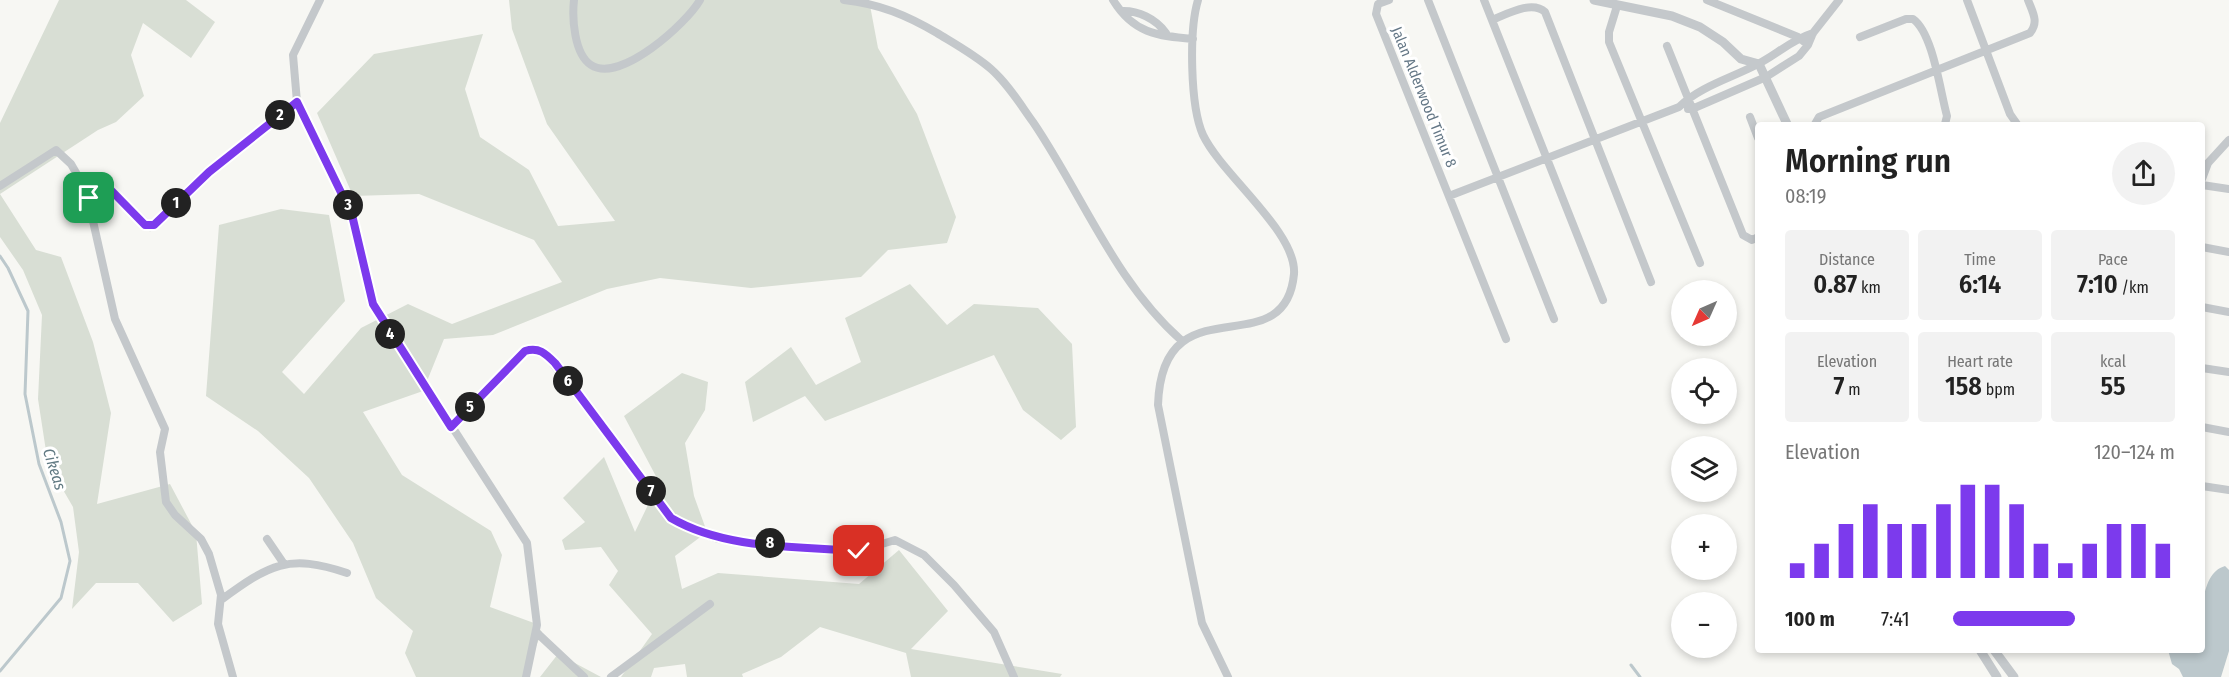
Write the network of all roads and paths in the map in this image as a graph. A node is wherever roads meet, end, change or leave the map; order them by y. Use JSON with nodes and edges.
{"nodes":[{"id":1,"x":320,"y":0,"type":"edge"},
{"id":2,"x":574,"y":0,"type":"edge"},
{"id":3,"x":700,"y":0,"type":"edge"},
{"id":4,"x":844,"y":0,"type":"edge"},
{"id":5,"x":1113,"y":0,"type":"edge"},
{"id":6,"x":1198,"y":0,"type":"edge"},
{"id":7,"x":1389,"y":0,"type":"edge"},
{"id":8,"x":1428,"y":0,"type":"edge"},
{"id":9,"x":1484,"y":0,"type":"edge"},
{"id":10,"x":1594,"y":0,"type":"edge"},
{"id":11,"x":1707,"y":0,"type":"edge"},
{"id":12,"x":1839,"y":0,"type":"edge"},
{"id":13,"x":1967,"y":0,"type":"edge"},
{"id":14,"x":2028,"y":0,"type":"edge"},
{"id":15,"x":1617,"y":6,"type":"junction"},
{"id":16,"x":1492,"y":20,"type":"junction"},
{"id":17,"x":1813,"y":33,"type":"junction"},
{"id":18,"x":1798,"y":37,"type":"junction"},
{"id":19,"x":1860,"y":38,"type":"dead end"},
{"id":20,"x":1193,"y":39,"type":"junction"},
{"id":21,"x":1808,"y":45,"type":"junction"},
{"id":22,"x":1667,"y":46,"type":"dead end"},
{"id":23,"x":1986,"y":50,"type":"junction"},
{"id":24,"x":1758,"y":64,"type":"junction"},
{"id":25,"x":1935,"y":70,"type":"junction"},
{"id":26,"x":1766,"y":77,"type":"junction"},
{"id":27,"x":1688,"y":98,"type":"junction"},
{"id":28,"x":297,"y":102,"type":"junction"},
{"id":29,"x":1678,"y":107,"type":"junction"},
{"id":30,"x":1692,"y":109,"type":"junction"},
{"id":31,"x":1749,"y":117,"type":"dead end"},
{"id":32,"x":1642,"y":122,"type":"junction"},
{"id":33,"x":1786,"y":122,"type":"edge"},
{"id":34,"x":1816,"y":122,"type":"edge"},
{"id":35,"x":1946,"y":122,"type":"edge"},
{"id":36,"x":2016,"y":122,"type":"edge"},
{"id":37,"x":1755,"y":131,"type":"edge"},
{"id":38,"x":1595,"y":140,"type":"junction"},
{"id":39,"x":2229,"y":140,"type":"edge"},
{"id":40,"x":1547,"y":158,"type":"junction"},
{"id":41,"x":2205,"y":171,"type":"edge"},
{"id":42,"x":1498,"y":177,"type":"junction"},
{"id":43,"x":84,"y":185,"type":"junction"},
{"id":44,"x":2205,"y":185,"type":"edge"},
{"id":45,"x":0,"y":186,"type":"edge"},
{"id":46,"x":2229,"y":189,"type":"edge"},
{"id":47,"x":1449,"y":196,"type":"junction"},
{"id":48,"x":1755,"y":238,"type":"edge"},
{"id":49,"x":2205,"y":248,"type":"edge"},
{"id":50,"x":2229,"y":252,"type":"edge"},
{"id":51,"x":1700,"y":263,"type":"dead end"},
{"id":52,"x":1651,"y":282,"type":"dead end"},
{"id":53,"x":1603,"y":300,"type":"dead end"},
{"id":54,"x":2205,"y":308,"type":"edge"},
{"id":55,"x":2229,"y":312,"type":"edge"},
{"id":56,"x":1554,"y":319,"type":"dead end"},
{"id":57,"x":1506,"y":339,"type":"dead end"},
{"id":58,"x":1181,"y":340,"type":"junction"},
{"id":59,"x":2205,"y":368,"type":"edge"},
{"id":60,"x":2229,"y":372,"type":"edge"},
{"id":61,"x":451,"y":427,"type":"junction"},
{"id":62,"x":2205,"y":428,"type":"edge"},
{"id":63,"x":2229,"y":432,"type":"edge"},
{"id":64,"x":2205,"y":486,"type":"edge"},
{"id":65,"x":2229,"y":490,"type":"edge"},
{"id":66,"x":267,"y":539,"type":"dead end"},
{"id":67,"x":284,"y":564,"type":"junction"},
{"id":68,"x":347,"y":573,"type":"dead end"},
{"id":69,"x":220,"y":600,"type":"junction"},
{"id":70,"x":710,"y":604,"type":"dead end"},
{"id":71,"x":536,"y":632,"type":"junction"},
{"id":72,"x":1982,"y":653,"type":"edge"},
{"id":73,"x":1996,"y":653,"type":"edge"},
{"id":74,"x":233,"y":677,"type":"edge"},
{"id":75,"x":526,"y":677,"type":"edge"},
{"id":76,"x":584,"y":677,"type":"edge"},
{"id":77,"x":611,"y":677,"type":"edge"},
{"id":78,"x":1014,"y":677,"type":"edge"},
{"id":79,"x":1228,"y":677,"type":"edge"},
{"id":80,"x":1997,"y":677,"type":"edge"},
{"id":81,"x":2014,"y":677,"type":"edge"}],
"edges":[{"from":1,"to":28,"type":"street"},
{"from":2,"to":3,"type":"street"},
{"from":4,"to":58,"type":"street"},
{"from":5,"to":20,"type":"street"},
{"from":6,"to":20,"type":"street"},
{"from":7,"to":47,"type":"street","name":"Jalan Alderwood Timur 8"},
{"from":8,"to":42,"type":"street"},
{"from":9,"to":16,"type":"street"},
{"from":10,"to":15,"type":"street"},
{"from":11,"to":18,"type":"street"},
{"from":12,"to":17,"type":"street"},
{"from":13,"to":23,"type":"street"},
{"from":14,"to":23,"type":"street"},
{"from":15,"to":24,"type":"street"},
{"from":15,"to":32,"type":"street"},
{"from":16,"to":38,"type":"street"},
{"from":16,"to":40,"type":"street"},
{"from":17,"to":18,"type":"street"},
{"from":17,"to":21,"type":"street"},
{"from":18,"to":21,"type":"street"},
{"from":18,"to":24,"type":"street"},
{"from":19,"to":25,"type":"street"},
{"from":20,"to":58,"type":"street"},
{"from":21,"to":26,"type":"street"},
{"from":22,"to":27,"type":"street"},
{"from":23,"to":25,"type":"street"},
{"from":23,"to":36,"type":"street"},
{"from":24,"to":26,"type":"street"},
{"from":24,"to":27,"type":"street"},
{"from":25,"to":34,"type":"street"},
{"from":25,"to":35,"type":"street"},
{"from":26,"to":30,"type":"street"},
{"from":26,"to":33,"type":"street"},
{"from":27,"to":29,"type":"street"},
{"from":27,"to":30,"type":"street"},
{"from":28,"to":43,"type":"street"},
{"from":28,"to":61,"type":"street"},
{"from":29,"to":30,"type":"street"},
{"from":29,"to":32,"type":"street"},
{"from":30,"to":48,"type":"street"},
{"from":31,"to":37,"type":"street"},
{"from":32,"to":38,"type":"street"},
{"from":32,"to":51,"type":"street"},
{"from":38,"to":40,"type":"street"},
{"from":38,"to":52,"type":"street"},
{"from":39,"to":41,"type":"street"},
{"from":40,"to":42,"type":"street"},
{"from":40,"to":53,"type":"street"},
{"from":42,"to":47,"type":"street"},
{"from":42,"to":56,"type":"street"},
{"from":43,"to":45,"type":"street"},
{"from":43,"to":69,"type":"street"},
{"from":44,"to":46,"type":"street"},
{"from":47,"to":57,"type":"street","name":"Jalan Alderwood Timur 8"},
{"from":49,"to":50,"type":"street"},
{"from":54,"to":55,"type":"street"},
{"from":58,"to":79,"type":"street"},
{"from":59,"to":60,"type":"street"},
{"from":61,"to":71,"type":"street"},
{"from":61,"to":78,"type":"street"},
{"from":62,"to":63,"type":"street"},
{"from":64,"to":65,"type":"street"},
{"from":66,"to":67,"type":"street"},
{"from":67,"to":68,"type":"street"},
{"from":67,"to":69,"type":"street"},
{"from":69,"to":74,"type":"street"},
{"from":70,"to":77,"type":"street"},
{"from":71,"to":75,"type":"street"},
{"from":71,"to":76,"type":"street"},
{"from":72,"to":80,"type":"street"},
{"from":73,"to":81,"type":"street"}]}
